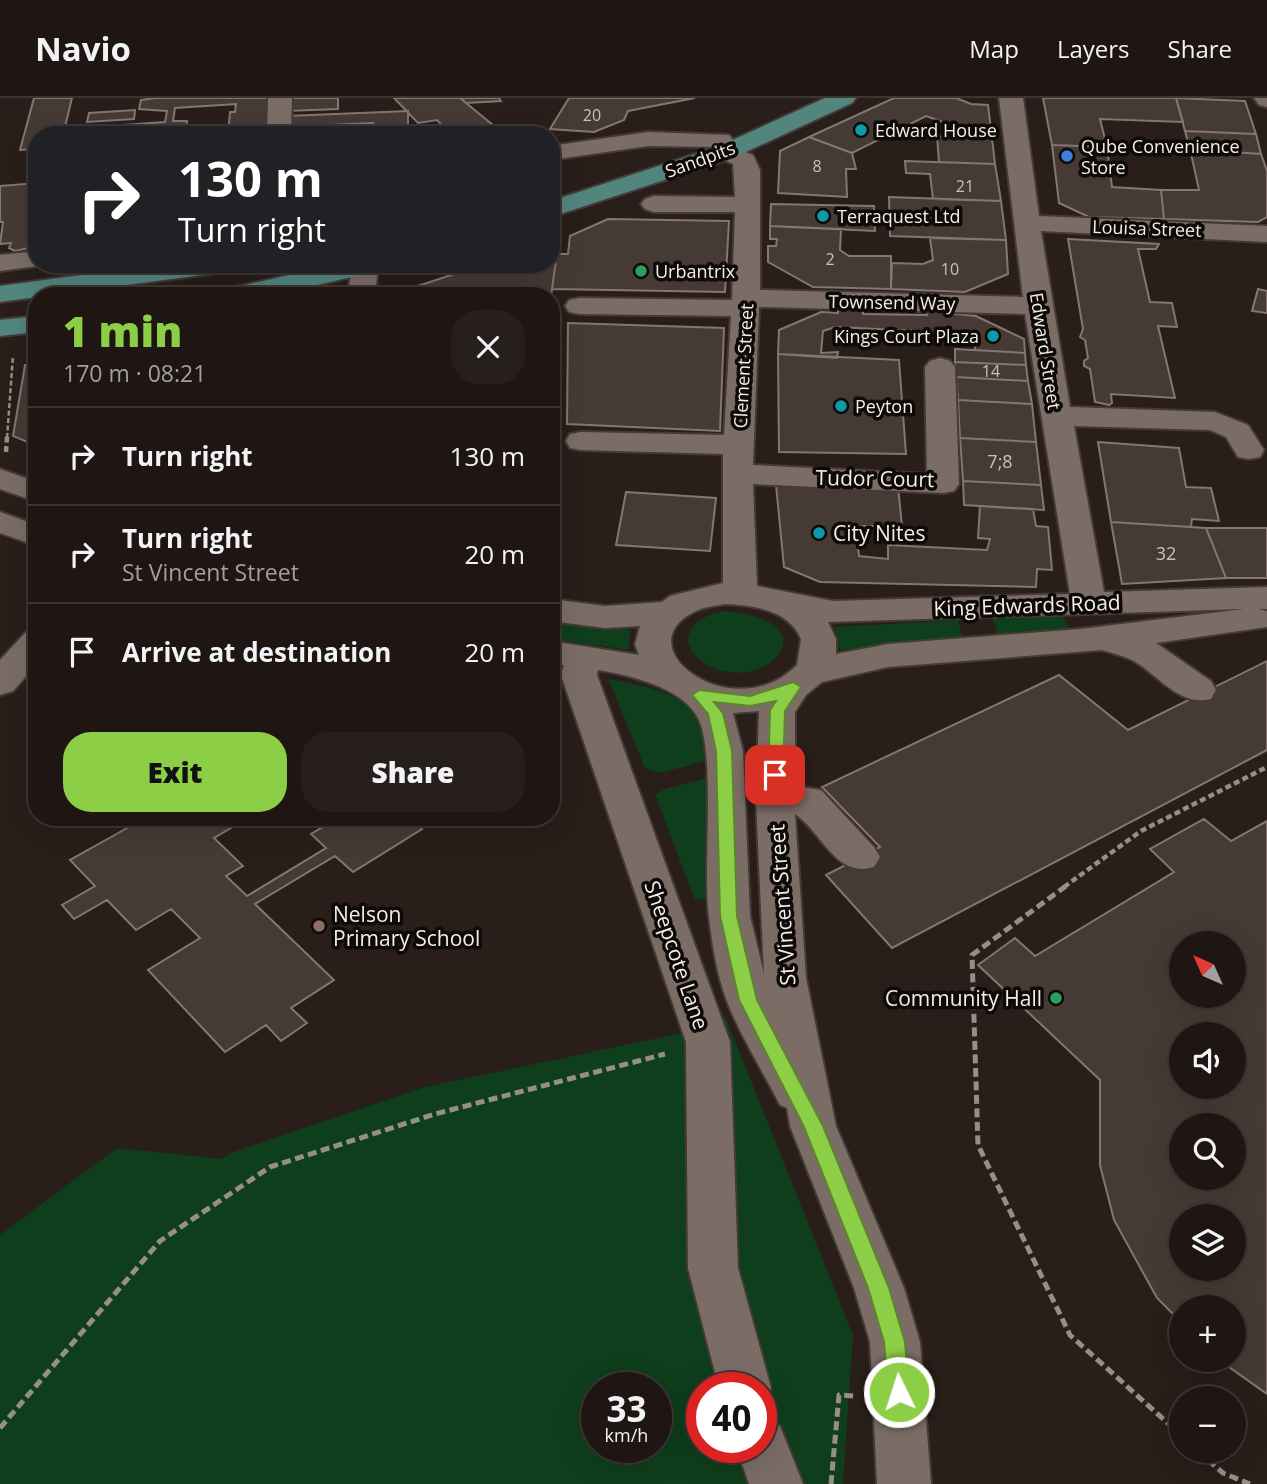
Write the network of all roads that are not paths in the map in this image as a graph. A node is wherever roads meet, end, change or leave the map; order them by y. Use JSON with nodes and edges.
{"nodes":[{"id":1,"x":280,"y":98,"type":"edge"},
{"id":2,"x":812,"y":98,"type":"edge"},
{"id":3,"x":844,"y":98,"type":"edge"},
{"id":4,"x":1011,"y":98,"type":"edge"},
{"id":5,"x":279,"y":126,"type":"edge"},
{"id":6,"x":724,"y":146,"type":"junction"},
{"id":7,"x":560,"y":152,"type":"edge"},
{"id":8,"x":560,"y":187,"type":"edge"},
{"id":9,"x":654,"y":204,"type":"dead end"},
{"id":10,"x":749,"y":205,"type":"junction"},
{"id":11,"x":560,"y":206,"type":"edge"},
{"id":12,"x":1027,"y":223,"type":"junction"},
{"id":13,"x":1267,"y":233,"type":"edge"},
{"id":14,"x":28,"y":260,"type":"edge"},
{"id":15,"x":0,"y":263,"type":"edge"},
{"id":16,"x":157,"y":273,"type":"edge"},
{"id":17,"x":337,"y":273,"type":"edge"},
{"id":18,"x":52,"y":287,"type":"edge"},
{"id":19,"x":274,"y":287,"type":"edge"},
{"id":20,"x":28,"y":290,"type":"edge"},
{"id":21,"x":0,"y":294,"type":"edge"},
{"id":22,"x":746,"y":303,"type":"junction"},
{"id":23,"x":579,"y":306,"type":"dead end"},
{"id":24,"x":1038,"y":306,"type":"junction"},
{"id":25,"x":28,"y":328,"type":"edge"},
{"id":26,"x":7,"y":339,"type":"edge"},
{"id":27,"x":940,"y":367,"type":"dead end"},
{"id":28,"x":1057,"y":416,"type":"junction"},
{"id":29,"x":581,"y":440,"type":"dead end"},
{"id":30,"x":1249,"y":450,"type":"dead end"},
{"id":31,"x":738,"y":459,"type":"junction"},
{"id":32,"x":2,"y":479,"type":"edge"},
{"id":33,"x":28,"y":489,"type":"edge"},
{"id":34,"x":0,"y":522,"type":"edge"},
{"id":35,"x":28,"y":533,"type":"edge"},
{"id":36,"x":740,"y":593,"type":"junction"},
{"id":37,"x":1267,"y":598,"type":"edge"},
{"id":38,"x":1090,"y":602,"type":"junction"},
{"id":39,"x":787,"y":605,"type":"junction"},
{"id":40,"x":560,"y":611,"type":"edge"},
{"id":41,"x":667,"y":613,"type":"junction"},
{"id":42,"x":1267,"y":617,"type":"edge"},
{"id":43,"x":1102,"y":638,"type":"junction"},
{"id":44,"x":28,"y":650,"type":"edge"},
{"id":45,"x":568,"y":655,"type":"edge"},
{"id":46,"x":802,"y":680,"type":"junction"},
{"id":47,"x":0,"y":683,"type":"edge"},
{"id":48,"x":682,"y":685,"type":"junction"},
{"id":49,"x":1198,"y":690,"type":"dead end"},
{"id":50,"x":775,"y":800,"type":"junction"},
{"id":51,"x":860,"y":856,"type":"dead end"},
{"id":52,"x":813,"y":1126,"type":"junction"},
{"id":53,"x":741,"y":1372,"type":"edge"},
{"id":54,"x":768,"y":1463,"type":"edge"},
{"id":55,"x":904,"y":1482,"type":"edge"},
{"id":56,"x":776,"y":1484,"type":"edge"}],
"edges":[{"from":1,"to":5,"type":"street"},
{"from":2,"to":6,"type":"main road","name":"Sandpits"},
{"from":3,"to":6,"type":"main road","name":"Sandpits"},
{"from":4,"to":12,"type":"street","name":"Edward Street"},
{"from":6,"to":7,"type":"street"},
{"from":6,"to":8,"type":"main road","name":"Sandpits"},
{"from":6,"to":10,"type":"street","name":"Clement Street"},
{"from":6,"to":11,"type":"main road","name":"Sandpits"},
{"from":9,"to":10,"type":"street"},
{"from":10,"to":22,"type":"street","name":"Clement Street"},
{"from":12,"to":13,"type":"street","name":"Louisa Street"},
{"from":12,"to":24,"type":"street","name":"Edward Street"},
{"from":14,"to":15,"type":"street"},
{"from":16,"to":18,"type":"main road"},
{"from":17,"to":19,"type":"main road"},
{"from":20,"to":21,"type":"main road"},
{"from":22,"to":23,"type":"street","name":"Townsend Way"},
{"from":22,"to":24,"type":"street","name":"Townsend Way"},
{"from":22,"to":31,"type":"street","name":"Clement Street"},
{"from":24,"to":28,"type":"street","name":"Edward Street"},
{"from":25,"to":26,"type":"main road"},
{"from":27,"to":31,"type":"street","name":"Tudor Court"},
{"from":28,"to":30,"type":"street"},
{"from":28,"to":38,"type":"street","name":"Edward Street"},
{"from":29,"to":31,"type":"street"},
{"from":31,"to":36,"type":"street","name":"Clement Street"},
{"from":32,"to":33,"type":"street"},
{"from":34,"to":35,"type":"street"},
{"from":36,"to":39,"type":"street"},
{"from":36,"to":41,"type":"street"},
{"from":37,"to":38,"type":"street","name":"King Edwards Road"},
{"from":38,"to":39,"type":"street","name":"King Edwards Road"},
{"from":39,"to":46,"type":"street"},
{"from":40,"to":41,"type":"street"},
{"from":41,"to":48,"type":"street"},
{"from":42,"to":43,"type":"street","name":"King Edwards Road"},
{"from":43,"to":46,"type":"street","name":"King Edwards Road"},
{"from":43,"to":49,"type":"street"},
{"from":44,"to":47,"type":"street"},
{"from":45,"to":48,"type":"street"},
{"from":45,"to":53,"type":"street","name":"Sheepcote Lane"},
{"from":46,"to":48,"type":"street"},
{"from":46,"to":50,"type":"street","name":"St Vincent Street"},
{"from":48,"to":52,"type":"street","name":"St Vincent Street"},
{"from":50,"to":51,"type":"street"},
{"from":50,"to":52,"type":"street","name":"St Vincent Street"},
{"from":52,"to":55,"type":"street","name":"St Vincent Street"},
{"from":54,"to":56,"type":"street"}]}
